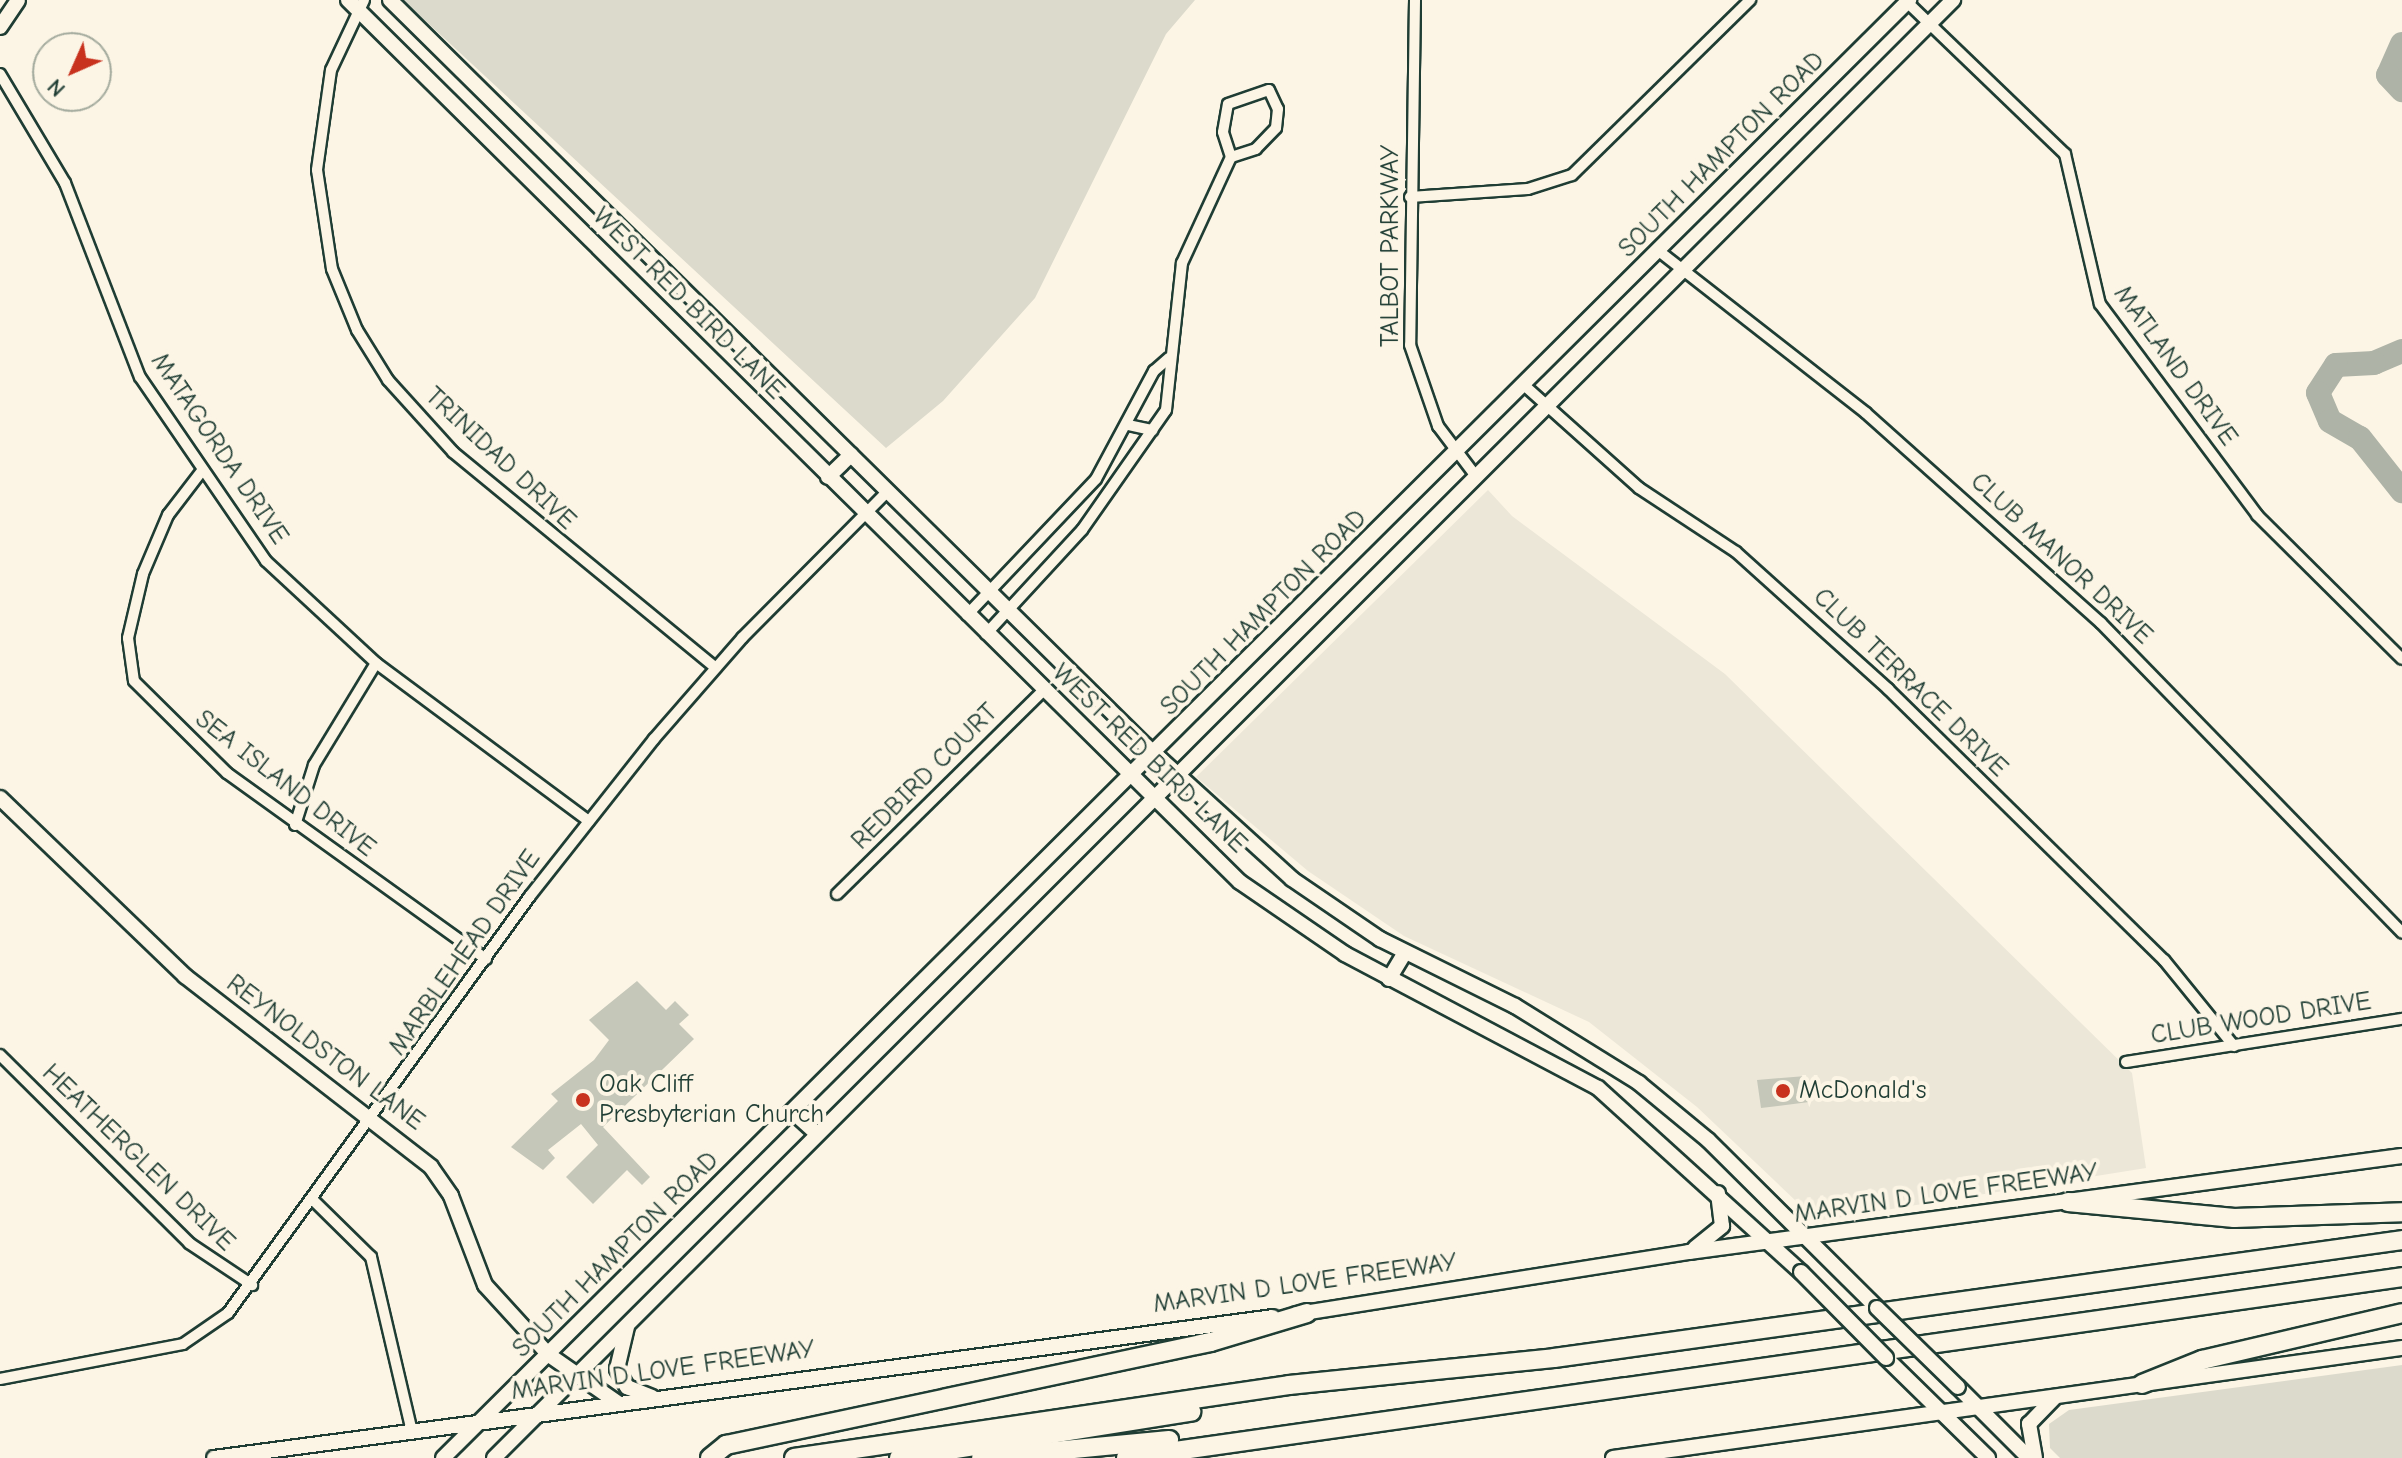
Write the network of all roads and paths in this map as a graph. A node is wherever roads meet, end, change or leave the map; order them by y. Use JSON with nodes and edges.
{"nodes":[{"id":1,"x":18,"y":0,"type":"edge"},
{"id":2,"x":390,"y":0,"type":"edge"},
{"id":3,"x":1415,"y":0,"type":"edge"},
{"id":4,"x":1750,"y":0,"type":"edge"},
{"id":5,"x":1953,"y":0,"type":"edge"},
{"id":6,"x":1908,"y":1,"type":"edge"},
{"id":7,"x":356,"y":3,"type":"edge"},
{"id":8,"x":1930,"y":23,"type":"junction"},
{"id":9,"x":0,"y":27,"type":"edge"},
{"id":10,"x":0,"y":74,"type":"edge"},
{"id":11,"x":1788,"y":122,"type":"junction"},
{"id":12,"x":1809,"y":143,"type":"junction"},
{"id":13,"x":1231,"y":157,"type":"junction"},
{"id":14,"x":1410,"y":197,"type":"junction"},
{"id":15,"x":1660,"y":252,"type":"junction"},
{"id":16,"x":1679,"y":272,"type":"junction"},
{"id":17,"x":1169,"y":358,"type":"junction"},
{"id":18,"x":1525,"y":386,"type":"junction"},
{"id":19,"x":1546,"y":406,"type":"junction"},
{"id":20,"x":1128,"y":425,"type":"junction"},
{"id":21,"x":1152,"y":430,"type":"junction"},
{"id":22,"x":1458,"y":452,"type":"junction"},
{"id":23,"x":851,"y":455,"type":"junction"},
{"id":24,"x":201,"y":472,"type":"junction"},
{"id":25,"x":1100,"y":472,"type":"junction"},
{"id":26,"x":1475,"y":475,"type":"junction"},
{"id":27,"x":828,"y":477,"type":"junction"},
{"id":28,"x":1115,"y":479,"type":"junction"},
{"id":29,"x":888,"y":491,"type":"junction"},
{"id":30,"x":865,"y":514,"type":"junction"},
{"id":31,"x":1059,"y":523,"type":"junction"},
{"id":32,"x":1074,"y":539,"type":"junction"},
{"id":33,"x":991,"y":593,"type":"junction"},
{"id":34,"x":1009,"y":611,"type":"junction"},
{"id":35,"x":967,"y":615,"type":"junction"},
{"id":36,"x":986,"y":634,"type":"junction"},
{"id":37,"x":2402,"y":659,"type":"edge"},
{"id":38,"x":376,"y":663,"type":"junction"},
{"id":39,"x":715,"y":667,"type":"junction"},
{"id":40,"x":1044,"y":690,"type":"junction"},
{"id":41,"x":1156,"y":756,"type":"junction"},
{"id":42,"x":1174,"y":773,"type":"junction"},
{"id":43,"x":1133,"y":778,"type":"junction"},
{"id":44,"x":1151,"y":796,"type":"junction"},
{"id":45,"x":0,"y":798,"type":"edge"},
{"id":46,"x":589,"y":821,"type":"junction"},
{"id":47,"x":295,"y":825,"type":"junction"},
{"id":48,"x":837,"y":894,"type":"dead end"},
{"id":49,"x":2402,"y":933,"type":"edge"},
{"id":50,"x":1405,"y":952,"type":"junction"},
{"id":51,"x":486,"y":959,"type":"junction"},
{"id":52,"x":1389,"y":979,"type":"junction"},
{"id":53,"x":2402,"y":1019,"type":"edge"},
{"id":54,"x":2234,"y":1046,"type":"junction"},
{"id":55,"x":0,"y":1055,"type":"edge"},
{"id":56,"x":852,"y":1056,"type":"junction"},
{"id":57,"x":2126,"y":1062,"type":"dead end"},
{"id":58,"x":874,"y":1076,"type":"junction"},
{"id":59,"x":1660,"y":1099,"type":"junction"},
{"id":60,"x":794,"y":1113,"type":"junction"},
{"id":61,"x":374,"y":1119,"type":"junction"},
{"id":62,"x":1641,"y":1122,"type":"junction"},
{"id":63,"x":817,"y":1134,"type":"junction"},
{"id":64,"x":2402,"y":1156,"type":"edge"},
{"id":65,"x":1710,"y":1183,"type":"junction"},
{"id":66,"x":314,"y":1201,"type":"junction"},
{"id":67,"x":2068,"y":1202,"type":"junction"},
{"id":68,"x":2402,"y":1212,"type":"edge"},
{"id":69,"x":1808,"y":1240,"type":"junction"},
{"id":70,"x":2402,"y":1240,"type":"edge"},
{"id":71,"x":1773,"y":1245,"type":"junction"},
{"id":72,"x":1689,"y":1252,"type":"junction"},
{"id":73,"x":2402,"y":1277,"type":"edge"},
{"id":74,"x":252,"y":1285,"type":"junction"},
{"id":75,"x":1307,"y":1313,"type":"junction"},
{"id":76,"x":2402,"y":1313,"type":"edge"},
{"id":77,"x":629,"y":1323,"type":"junction"},
{"id":78,"x":2402,"y":1348,"type":"edge"},
{"id":79,"x":549,"y":1355,"type":"junction"},
{"id":80,"x":0,"y":1379,"type":"edge"},
{"id":81,"x":576,"y":1379,"type":"junction"},
{"id":82,"x":2142,"y":1384,"type":"junction"},
{"id":83,"x":1289,"y":1385,"type":"junction"},
{"id":84,"x":2056,"y":1396,"type":"junction"},
{"id":85,"x":653,"y":1398,"type":"junction"},
{"id":86,"x":618,"y":1403,"type":"junction"},
{"id":87,"x":1978,"y":1407,"type":"junction"},
{"id":88,"x":541,"y":1413,"type":"junction"},
{"id":89,"x":1942,"y":1413,"type":"junction"},
{"id":90,"x":480,"y":1423,"type":"junction"},
{"id":91,"x":412,"y":1432,"type":"junction"},
{"id":92,"x":1255,"y":1435,"type":"junction"},
{"id":93,"x":214,"y":1458,"type":"edge"},
{"id":94,"x":443,"y":1458,"type":"edge"},
{"id":95,"x":494,"y":1458,"type":"edge"},
{"id":96,"x":710,"y":1458,"type":"edge"},
{"id":97,"x":794,"y":1458,"type":"edge"},
{"id":98,"x":899,"y":1458,"type":"edge"},
{"id":99,"x":981,"y":1458,"type":"edge"},
{"id":100,"x":1126,"y":1458,"type":"edge"},
{"id":101,"x":1613,"y":1458,"type":"edge"},
{"id":102,"x":1988,"y":1458,"type":"edge"},
{"id":103,"x":2032,"y":1458,"type":"edge"}],
"edges":[{"from":1,"to":9,"type":"main road"},
{"from":2,"to":23,"type":"main road","name":"WEST RED BIRD LANE"},
{"from":3,"to":14,"type":"street","name":"TALBOT PARKWAY"},
{"from":4,"to":14,"type":"street"},
{"from":5,"to":8,"type":"main road","name":"SOUTH HAMPTON ROAD"},
{"from":6,"to":8,"type":"street","name":"MATLAND DRIVE"},
{"from":6,"to":11,"type":"main road","name":"SOUTH HAMPTON ROAD"},
{"from":7,"to":27,"type":"main road","name":"WEST RED BIRD LANE"},
{"from":7,"to":39,"type":"street","name":"TRINIDAD DRIVE"},
{"from":8,"to":12,"type":"main road","name":"SOUTH HAMPTON ROAD"},
{"from":8,"to":37,"type":"street","name":"MATLAND DRIVE"},
{"from":10,"to":24,"type":"street","name":"MATAGORDA DRIVE"},
{"from":11,"to":12,"type":"main road"},
{"from":11,"to":15,"type":"main road","name":"SOUTH HAMPTON ROAD"},
{"from":12,"to":16,"type":"main road","name":"SOUTH HAMPTON ROAD"},
{"from":13,"to":13,"type":"street"},
{"from":13,"to":17,"type":"street"},
{"from":14,"to":22,"type":"street","name":"TALBOT PARKWAY"},
{"from":15,"to":16,"type":"street","name":"CLUB MANOR DRIVE"},
{"from":15,"to":18,"type":"main road","name":"SOUTH HAMPTON ROAD"},
{"from":16,"to":19,"type":"main road","name":"SOUTH HAMPTON ROAD"},
{"from":16,"to":49,"type":"street","name":"CLUB MANOR DRIVE"},
{"from":17,"to":20,"type":"street"},
{"from":17,"to":21,"type":"street"},
{"from":18,"to":19,"type":"street","name":"CLUB TERRACE DRIVE"},
{"from":18,"to":22,"type":"main road","name":"SOUTH HAMPTON ROAD"},
{"from":19,"to":26,"type":"main road","name":"SOUTH HAMPTON ROAD"},
{"from":19,"to":54,"type":"street","name":"CLUB TERRACE DRIVE"},
{"from":20,"to":21,"type":"street"},
{"from":20,"to":25,"type":"street"},
{"from":21,"to":28,"type":"street"},
{"from":22,"to":26,"type":"street","name":"TALBOT PARKWAY"},
{"from":22,"to":41,"type":"main road","name":"SOUTH HAMPTON ROAD"},
{"from":23,"to":27,"type":"main road"},
{"from":23,"to":29,"type":"main road","name":"WEST RED BIRD LANE"},
{"from":24,"to":38,"type":"street","name":"MATAGORDA DRIVE"},
{"from":24,"to":47,"type":"street","name":"SEA ISLAND DRIVE"},
{"from":25,"to":28,"type":"street"},
{"from":25,"to":31,"type":"street"},
{"from":26,"to":42,"type":"main road","name":"SOUTH HAMPTON ROAD"},
{"from":27,"to":30,"type":"main road","name":"WEST RED BIRD LANE"},
{"from":28,"to":32,"type":"street"},
{"from":29,"to":30,"type":"street","name":"MARBLEHEAD DRIVE"},
{"from":29,"to":33,"type":"main road","name":"WEST RED BIRD LANE"},
{"from":30,"to":35,"type":"main road","name":"WEST RED BIRD LANE"},
{"from":30,"to":39,"type":"street","name":"MARBLEHEAD DRIVE"},
{"from":31,"to":32,"type":"street"},
{"from":31,"to":33,"type":"street"},
{"from":32,"to":34,"type":"street"},
{"from":33,"to":34,"type":"main road","name":"WEST RED BIRD LANE"},
{"from":33,"to":35,"type":"street"},
{"from":34,"to":36,"type":"street"},
{"from":34,"to":41,"type":"main road","name":"WEST RED BIRD LANE"},
{"from":35,"to":36,"type":"main road","name":"WEST RED BIRD LANE"},
{"from":36,"to":40,"type":"main road","name":"WEST RED BIRD LANE"},
{"from":38,"to":46,"type":"street","name":"MATAGORDA DRIVE"},
{"from":38,"to":47,"type":"street"},
{"from":39,"to":46,"type":"street","name":"MARBLEHEAD DRIVE"},
{"from":40,"to":43,"type":"main road","name":"WEST RED BIRD LANE"},
{"from":40,"to":48,"type":"street","name":"REDBIRD COURT"},
{"from":41,"to":42,"type":"main road","name":"WEST RED BIRD LANE"},
{"from":41,"to":43,"type":"main road","name":"SOUTH HAMPTON ROAD"},
{"from":42,"to":44,"type":"main road","name":"SOUTH HAMPTON ROAD"},
{"from":42,"to":50,"type":"main road","name":"WEST RED BIRD LANE"},
{"from":43,"to":44,"type":"main road","name":"WEST RED BIRD LANE"},
{"from":43,"to":56,"type":"main road","name":"SOUTH HAMPTON ROAD"},
{"from":44,"to":52,"type":"main road","name":"WEST RED BIRD LANE"},
{"from":44,"to":58,"type":"main road","name":"SOUTH HAMPTON ROAD"},
{"from":45,"to":61,"type":"main road","name":"REYNOLDSTON LANE"},
{"from":46,"to":51,"type":"street","name":"MARBLEHEAD DRIVE"},
{"from":47,"to":51,"type":"street","name":"SEA ISLAND DRIVE"},
{"from":50,"to":52,"type":"main road"},
{"from":50,"to":59,"type":"main road","name":"WEST RED BIRD LANE"},
{"from":51,"to":61,"type":"street","name":"MARBLEHEAD DRIVE"},
{"from":52,"to":62,"type":"main road","name":"WEST RED BIRD LANE"},
{"from":53,"to":54,"type":"street","name":"CLUB WOOD DRIVE"},
{"from":54,"to":57,"type":"street","name":"CLUB WOOD DRIVE"},
{"from":55,"to":74,"type":"street","name":"HEATHERGLEN DRIVE"},
{"from":56,"to":58,"type":"main road"},
{"from":56,"to":60,"type":"main road","name":"SOUTH HAMPTON ROAD"},
{"from":58,"to":63,"type":"main road","name":"SOUTH HAMPTON ROAD"},
{"from":59,"to":62,"type":"main road"},
{"from":59,"to":69,"type":"main road","name":"WEST RED BIRD LANE"},
{"from":60,"to":63,"type":"main road"},
{"from":60,"to":79,"type":"main road","name":"SOUTH HAMPTON ROAD"},
{"from":61,"to":66,"type":"street","name":"MARBLEHEAD DRIVE"},
{"from":61,"to":79,"type":"main road","name":"REYNOLDSTON LANE"},
{"from":62,"to":65,"type":"main road","name":"WEST RED BIRD LANE"},
{"from":63,"to":77,"type":"main road","name":"SOUTH HAMPTON ROAD"},
{"from":64,"to":67,"type":"main road","name":"MARVIN D LOVE FREEWAY"},
{"from":65,"to":71,"type":"main road","name":"WEST RED BIRD LANE"},
{"from":65,"to":72,"type":"main road"},
{"from":66,"to":74,"type":"street","name":"MARBLEHEAD DRIVE"},
{"from":66,"to":91,"type":"street"},
{"from":67,"to":68,"type":"highway"},
{"from":67,"to":69,"type":"main road","name":"MARVIN D LOVE FREEWAY"},
{"from":69,"to":71,"type":"main road","name":"MARVIN D LOVE FREEWAY"},
{"from":69,"to":87,"type":"main road","name":"WEST RED BIRD LANE","bridge":true},
{"from":70,"to":83,"type":"highway"},
{"from":71,"to":72,"type":"main road","name":"MARVIN D LOVE FREEWAY"},
{"from":71,"to":89,"type":"main road","name":"WEST RED BIRD LANE","bridge":true},
{"from":72,"to":75,"type":"main road","name":"MARVIN D LOVE FREEWAY"},
{"from":73,"to":92,"type":"highway"},
{"from":74,"to":80,"type":"street","name":"MARBLEHEAD DRIVE"},
{"from":75,"to":85,"type":"main road","name":"MARVIN D LOVE FREEWAY"},
{"from":75,"to":96,"type":"highway"},
{"from":76,"to":82,"type":"highway"},
{"from":77,"to":81,"type":"main road","name":"SOUTH HAMPTON ROAD"},
{"from":77,"to":85,"type":"main road"},
{"from":78,"to":82,"type":"main road"},
{"from":79,"to":81,"type":"main road","name":"REYNOLDSTON LANE"},
{"from":79,"to":90,"type":"main road","name":"SOUTH HAMPTON ROAD"},
{"from":81,"to":86,"type":"main road","name":"REYNOLDSTON LANE"},
{"from":81,"to":88,"type":"main road","name":"SOUTH HAMPTON ROAD"},
{"from":82,"to":84,"type":"main road"},
{"from":83,"to":97,"type":"highway"},
{"from":83,"to":98,"type":"highway"},
{"from":84,"to":87,"type":"main road"},
{"from":84,"to":103,"type":"main road"},
{"from":85,"to":86,"type":"main road","name":"MARVIN D LOVE FREEWAY"},
{"from":86,"to":88,"type":"main road","name":"MARVIN D LOVE FREEWAY"},
{"from":87,"to":89,"type":"main road"},
{"from":87,"to":103,"type":"main road","name":"WEST RED BIRD LANE"},
{"from":88,"to":90,"type":"main road","name":"MARVIN D LOVE FREEWAY"},
{"from":88,"to":95,"type":"main road","name":"SOUTH HAMPTON ROAD"},
{"from":89,"to":101,"type":"main road"},
{"from":89,"to":102,"type":"main road","name":"WEST RED BIRD LANE"},
{"from":90,"to":91,"type":"main road","name":"MARVIN D LOVE FREEWAY"},
{"from":90,"to":94,"type":"main road","name":"SOUTH HAMPTON ROAD"},
{"from":91,"to":93,"type":"main road","name":"MARVIN D LOVE FREEWAY"},
{"from":92,"to":99,"type":"highway"},
{"from":92,"to":100,"type":"highway"}]}
